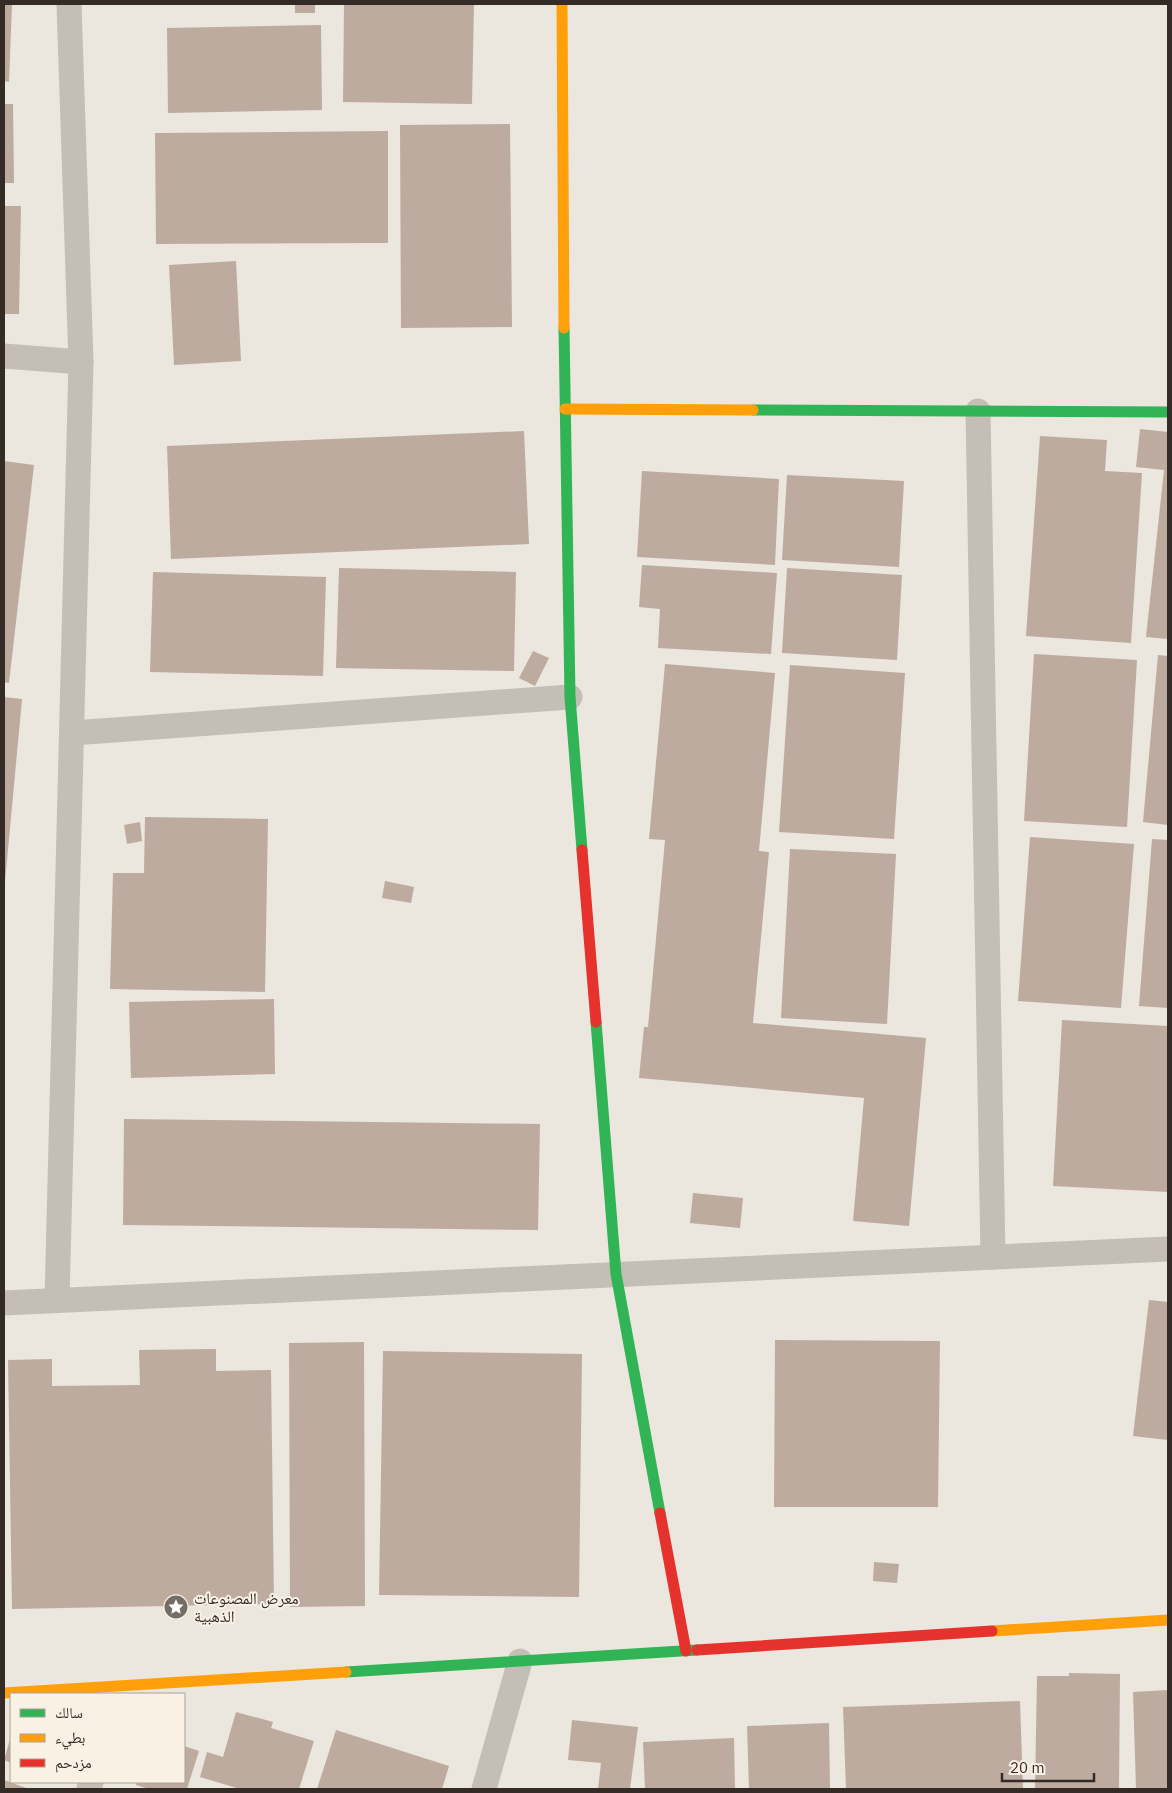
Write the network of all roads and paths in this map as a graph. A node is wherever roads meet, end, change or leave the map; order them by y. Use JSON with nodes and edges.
{"nodes":[{"id":1,"x":69,"y":4,"type":"edge"},
{"id":2,"x":562,"y":4,"type":"edge"},
{"id":3,"x":4,"y":356,"type":"edge"},
{"id":4,"x":81,"y":362,"type":"junction"},
{"id":5,"x":565,"y":409,"type":"junction"},
{"id":6,"x":978,"y":411,"type":"junction"},
{"id":7,"x":1168,"y":412,"type":"edge"},
{"id":8,"x":570,"y":697,"type":"junction"},
{"id":9,"x":72,"y":732,"type":"junction"},
{"id":10,"x":1168,"y":1249,"type":"edge"},
{"id":11,"x":992,"y":1257,"type":"junction"},
{"id":12,"x":616,"y":1274,"type":"junction"},
{"id":13,"x":57,"y":1300,"type":"junction"},
{"id":14,"x":4,"y":1303,"type":"edge"},
{"id":15,"x":1168,"y":1620,"type":"edge"},
{"id":16,"x":686,"y":1650,"type":"junction"},
{"id":17,"x":520,"y":1661,"type":"junction"},
{"id":18,"x":117,"y":1690,"type":"edge"},
{"id":19,"x":4,"y":1693,"type":"edge"},
{"id":20,"x":484,"y":1789,"type":"edge"}],
"edges":[{"from":1,"to":4,"type":"street"},
{"from":2,"to":5,"type":"street"},
{"from":3,"to":4,"type":"street"},
{"from":4,"to":9,"type":"street"},
{"from":5,"to":6,"type":"street"},
{"from":5,"to":8,"type":"street"},
{"from":6,"to":7,"type":"street"},
{"from":6,"to":11,"type":"street"},
{"from":8,"to":9,"type":"street"},
{"from":8,"to":12,"type":"street"},
{"from":9,"to":13,"type":"street"},
{"from":10,"to":11,"type":"street"},
{"from":11,"to":12,"type":"street"},
{"from":12,"to":13,"type":"street"},
{"from":12,"to":16,"type":"street"},
{"from":13,"to":14,"type":"street"},
{"from":15,"to":16,"type":"street"},
{"from":16,"to":17,"type":"street"},
{"from":17,"to":18,"type":"street"},
{"from":17,"to":20,"type":"street"},
{"from":18,"to":19,"type":"street"}]}
